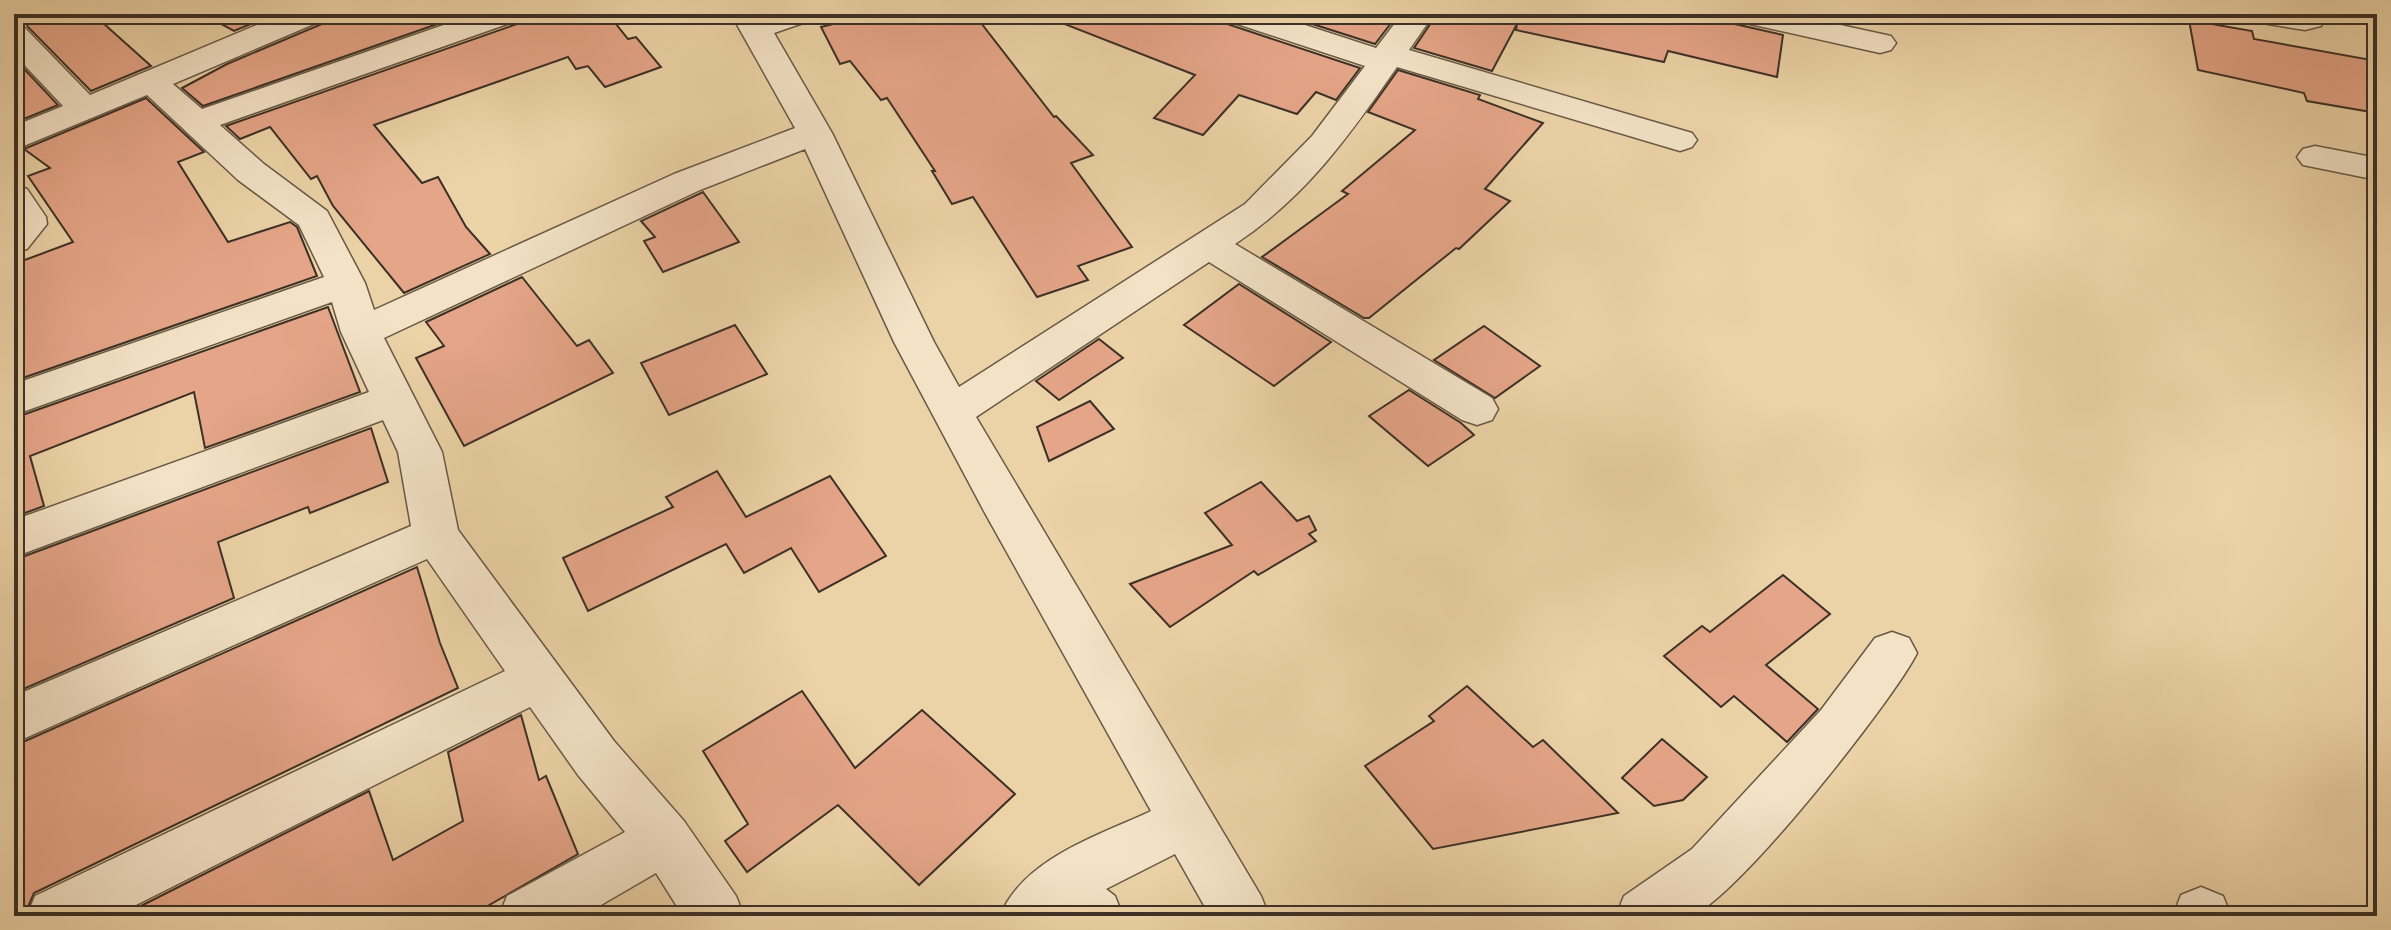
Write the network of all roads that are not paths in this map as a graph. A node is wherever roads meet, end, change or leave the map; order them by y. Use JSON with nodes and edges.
{"nodes":[{"id":1,"x":310,"y":14,"type":"edge"},
{"id":2,"x":505,"y":14,"type":"edge"},
{"id":3,"x":798,"y":14,"type":"edge"},
{"id":4,"x":1239,"y":14,"type":"edge"},
{"id":5,"x":1418,"y":14,"type":"edge"},
{"id":6,"x":1747,"y":14,"type":"edge"},
{"id":7,"x":2261,"y":14,"type":"edge"},
{"id":8,"x":2313,"y":14,"type":"edge"},
{"id":9,"x":751,"y":21,"type":"edge"},
{"id":10,"x":14,"y":35,"type":"edge"},
{"id":11,"x":1880,"y":43,"type":"dead end"},
{"id":12,"x":1386,"y":58,"type":"junction"},
{"id":13,"x":153,"y":83,"type":"junction"},
{"id":14,"x":85,"y":109,"type":"junction"},
{"id":15,"x":194,"y":123,"type":"junction"},
{"id":16,"x":815,"y":133,"type":"junction"},
{"id":17,"x":14,"y":139,"type":"edge"},
{"id":18,"x":1680,"y":140,"type":"dead end"},
{"id":19,"x":2315,"y":157,"type":"dead end"},
{"id":20,"x":2377,"y":169,"type":"edge"},
{"id":21,"x":14,"y":197,"type":"edge"},
{"id":22,"x":14,"y":240,"type":"edge"},
{"id":23,"x":1207,"y":244,"type":"junction"},
{"id":24,"x":346,"y":283,"type":"junction"},
{"id":25,"x":361,"y":332,"type":"junction"},
{"id":26,"x":395,"y":399,"type":"junction"},
{"id":27,"x":14,"y":400,"type":"edge"},
{"id":28,"x":1477,"y":409,"type":"dead end"},
{"id":29,"x":952,"y":412,"type":"junction"},
{"id":30,"x":436,"y":535,"type":"junction"},
{"id":31,"x":14,"y":539,"type":"edge"},
{"id":32,"x":1892,"y":653,"type":"dead end"},
{"id":33,"x":540,"y":678,"type":"junction"},
{"id":34,"x":14,"y":720,"type":"edge"},
{"id":35,"x":1185,"y":822,"type":"junction"},
{"id":36,"x":665,"y":839,"type":"junction"},
{"id":37,"x":55,"y":916,"type":"edge"},
{"id":38,"x":527,"y":916,"type":"edge"},
{"id":39,"x":716,"y":916,"type":"edge"},
{"id":40,"x":1030,"y":916,"type":"edge"},
{"id":41,"x":1095,"y":916,"type":"edge"},
{"id":42,"x":1241,"y":916,"type":"edge"},
{"id":43,"x":1644,"y":916,"type":"edge"}],
"edges":[{"from":1,"to":13,"type":"street"},
{"from":2,"to":15,"type":"street"},
{"from":3,"to":9,"type":"street"},
{"from":4,"to":12,"type":"street"},
{"from":5,"to":12,"type":"street"},
{"from":6,"to":11,"type":"street"},
{"from":7,"to":8,"type":"street"},
{"from":9,"to":16,"type":"street"},
{"from":10,"to":14,"type":"street"},
{"from":12,"to":18,"type":"street"},
{"from":12,"to":23,"type":"street"},
{"from":13,"to":14,"type":"street"},
{"from":13,"to":15,"type":"street"},
{"from":14,"to":17,"type":"street"},
{"from":15,"to":24,"type":"street"},
{"from":16,"to":25,"type":"street"},
{"from":16,"to":29,"type":"street"},
{"from":19,"to":20,"type":"street"},
{"from":21,"to":22,"type":"street"},
{"from":23,"to":28,"type":"street"},
{"from":23,"to":29,"type":"street"},
{"from":24,"to":25,"type":"street"},
{"from":24,"to":27,"type":"street"},
{"from":25,"to":26,"type":"street"},
{"from":26,"to":30,"type":"street"},
{"from":26,"to":31,"type":"street"},
{"from":29,"to":35,"type":"street"},
{"from":30,"to":33,"type":"street"},
{"from":30,"to":34,"type":"street"},
{"from":32,"to":43,"type":"street"},
{"from":33,"to":36,"type":"street"},
{"from":33,"to":37,"type":"street"},
{"from":35,"to":40,"type":"street"},
{"from":35,"to":42,"type":"street"},
{"from":36,"to":38,"type":"street"},
{"from":36,"to":39,"type":"street"},
{"from":40,"to":41,"type":"street"}]}
